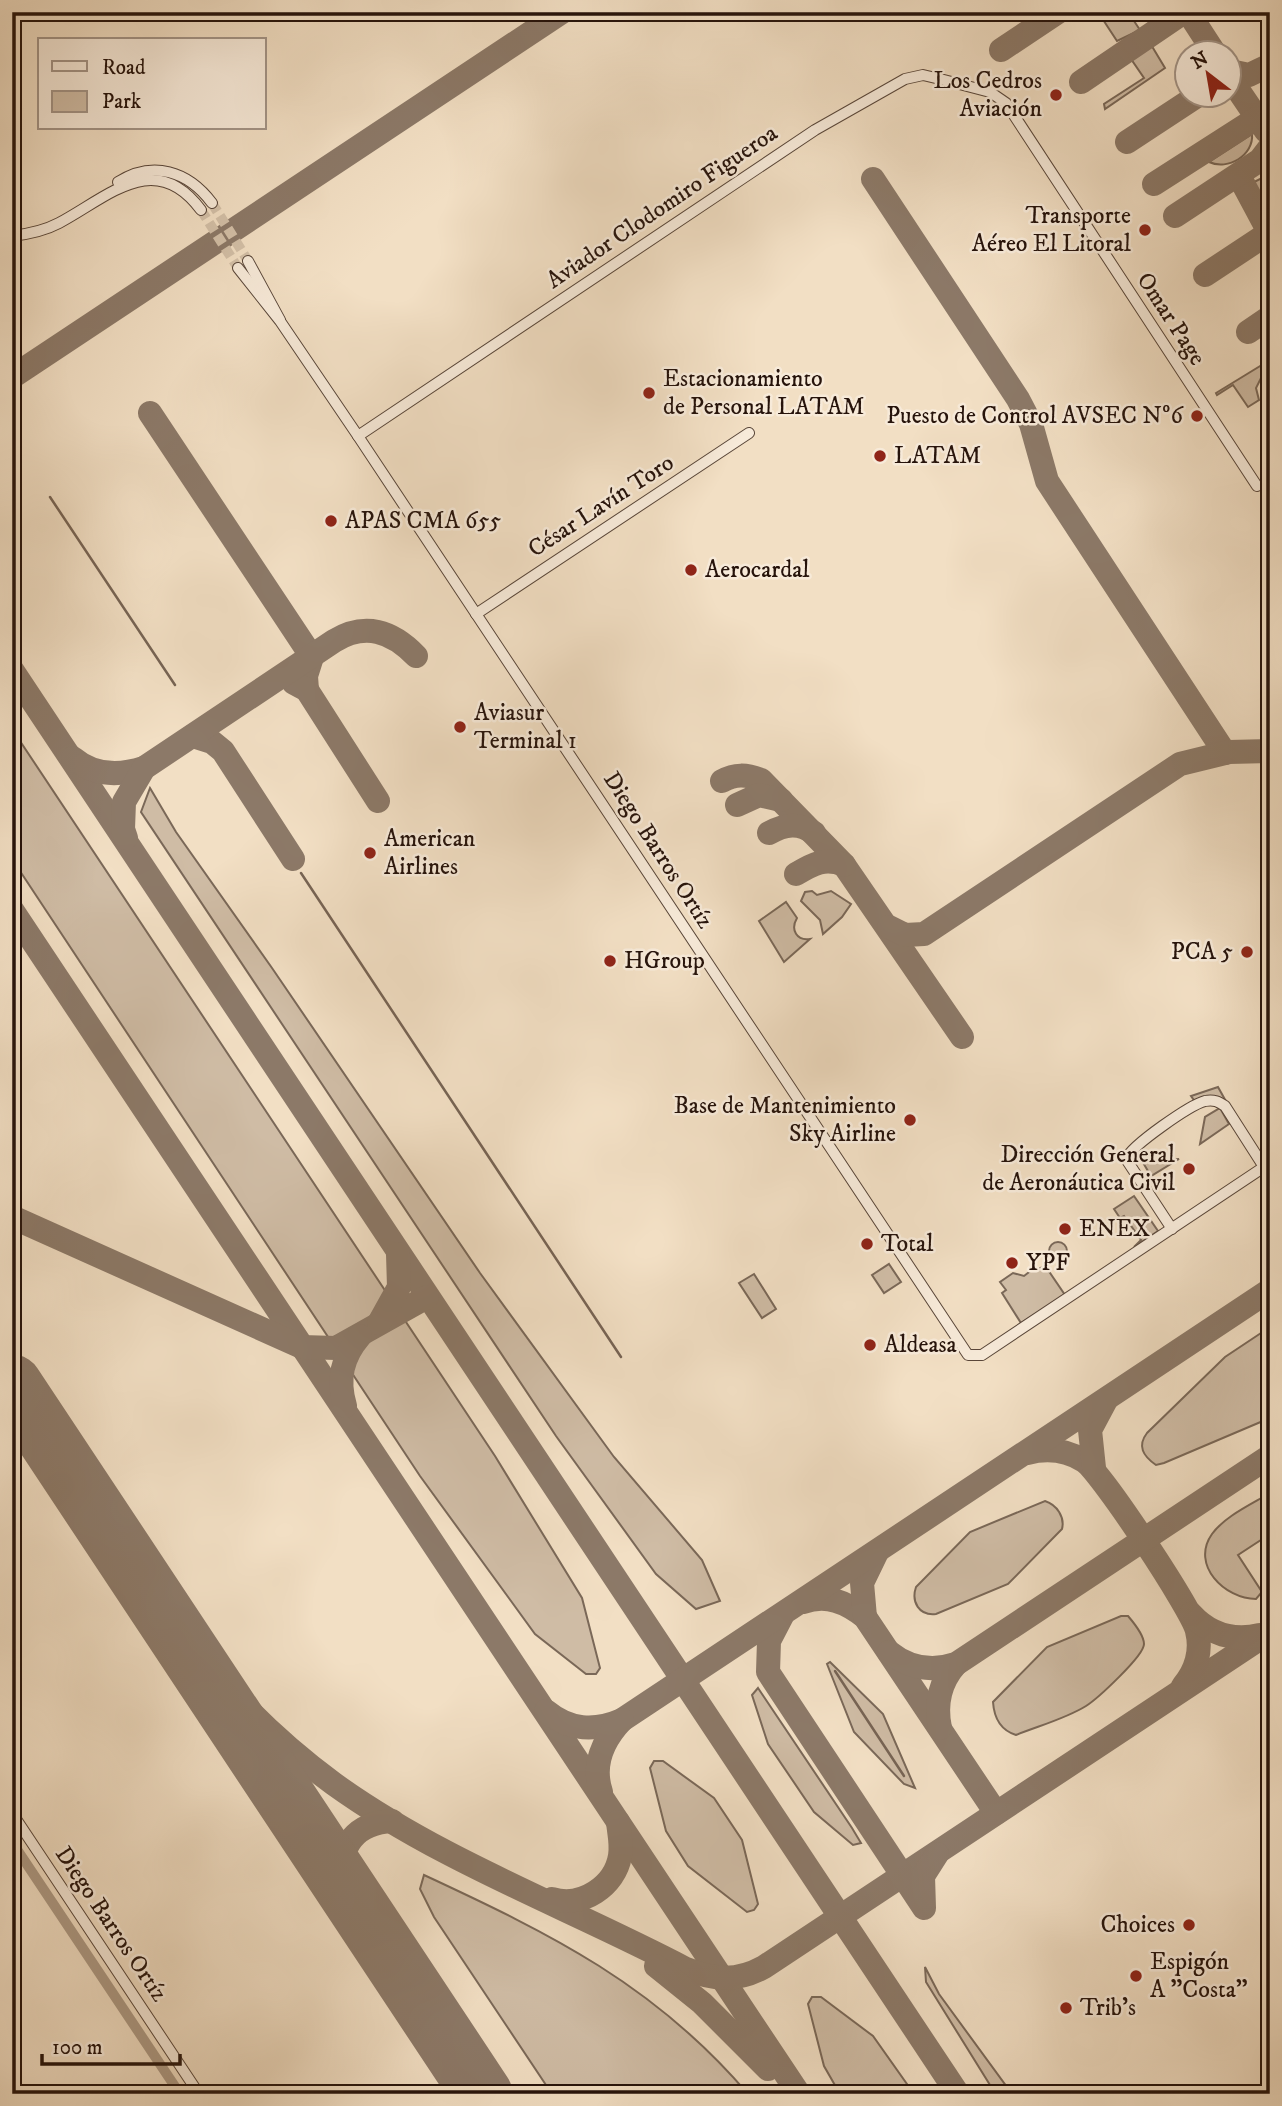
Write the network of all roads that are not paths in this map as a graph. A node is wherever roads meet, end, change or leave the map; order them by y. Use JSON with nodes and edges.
{"nodes":[{"id":1,"x":1006,"y":103,"type":"joint"},
{"id":2,"x":103,"y":196,"type":"junction"},
{"id":3,"x":212,"y":203,"type":"tunnel mouth"},
{"id":4,"x":201,"y":210,"type":"tunnel mouth"},
{"id":5,"x":12,"y":236,"type":"edge"},
{"id":6,"x":248,"y":261,"type":"tunnel mouth"},
{"id":7,"x":238,"y":268,"type":"tunnel mouth"},
{"id":8,"x":280,"y":321,"type":"junction"},
{"id":9,"x":750,"y":433,"type":"dead end"},
{"id":10,"x":358,"y":436,"type":"junction"},
{"id":11,"x":1257,"y":486,"type":"dead end"},
{"id":12,"x":476,"y":614,"type":"junction"},
{"id":13,"x":1267,"y":1165,"type":"edge"},
{"id":14,"x":1172,"y":1229,"type":"junction"},
{"id":15,"x":12,"y":1813,"type":"edge"},
{"id":16,"x":199,"y":2094,"type":"edge"}],
"edges":[{"from":1,"to":10,"type":"street","name":"Aviador Clodomiro Figueroa"},
{"from":1,"to":11,"type":"street","name":"Omar Page"},
{"from":2,"to":3,"type":"street"},
{"from":2,"to":4,"type":"street"},
{"from":2,"to":5,"type":"street"},
{"from":6,"to":8,"type":"street","name":"Diego Barros Ortíz"},
{"from":7,"to":8,"type":"street","name":"Diego Barros Ortíz"},
{"from":8,"to":10,"type":"street","name":"Diego Barros Ortíz"},
{"from":9,"to":12,"type":"street","name":"César Lavín Toro"},
{"from":10,"to":12,"type":"street","name":"Diego Barros Ortíz"},
{"from":12,"to":14,"type":"street","name":"Diego Barros Ortíz"},
{"from":13,"to":14,"type":"street"},
{"from":13,"to":14,"type":"street"},
{"from":15,"to":16,"type":"street","name":"Diego Barros Ortíz"}]}
